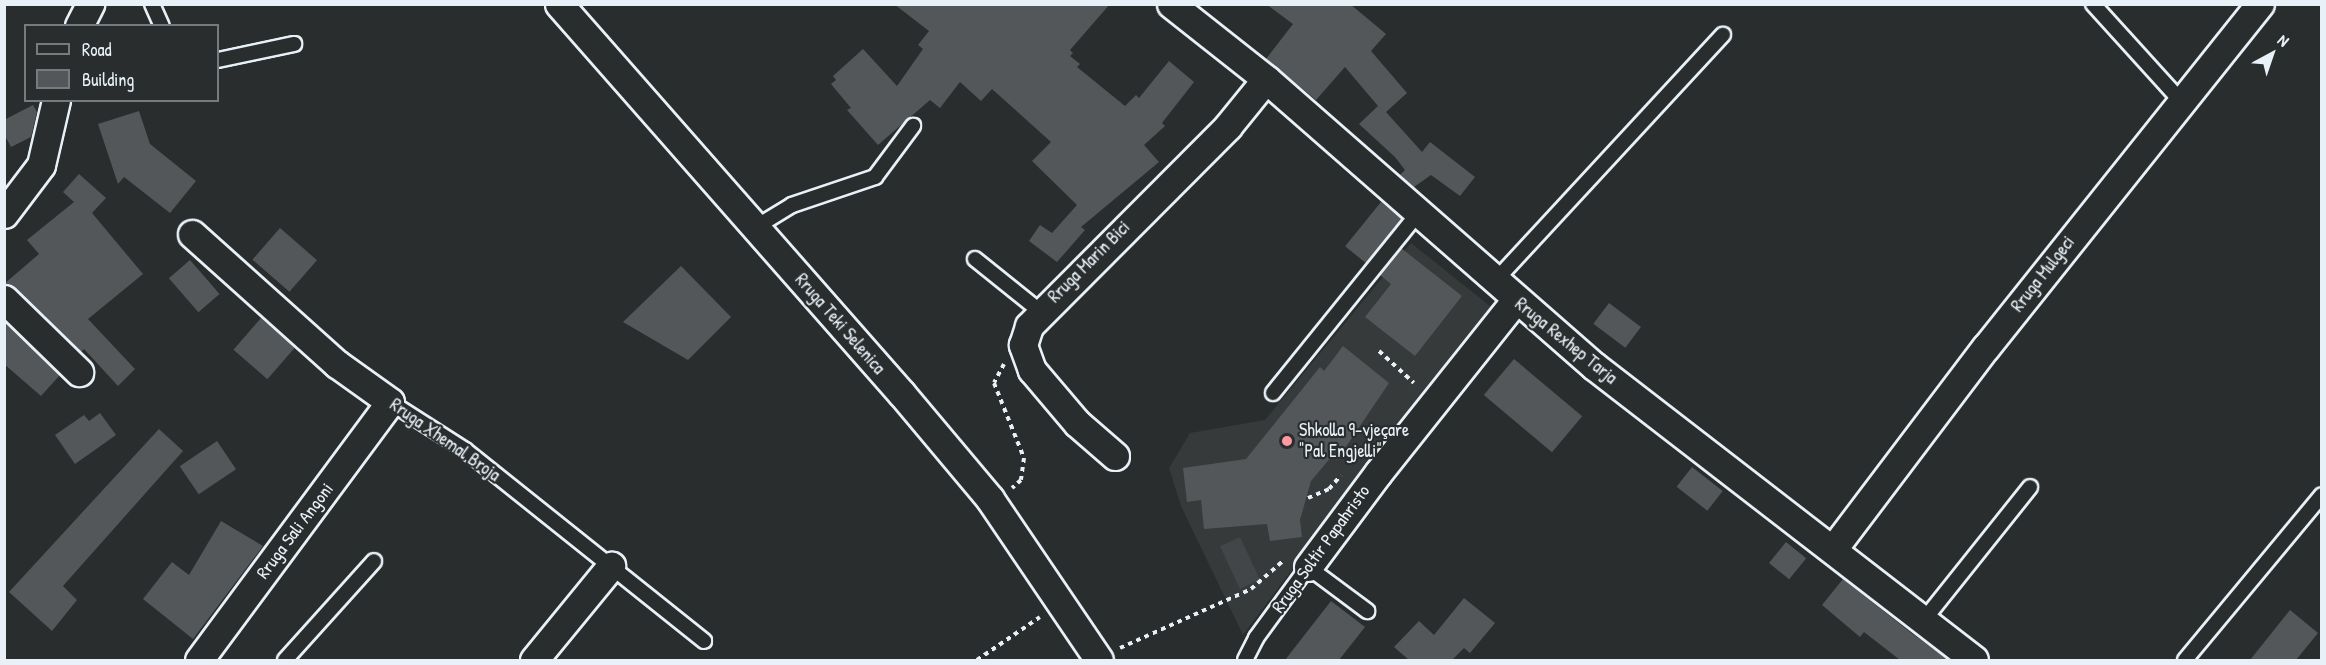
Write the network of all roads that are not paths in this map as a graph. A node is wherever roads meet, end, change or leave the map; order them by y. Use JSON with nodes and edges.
{"nodes":[{"id":1,"x":90,"y":4,"type":"edge"},
{"id":2,"x":152,"y":4,"type":"edge"},
{"id":3,"x":559,"y":4,"type":"edge"},
{"id":4,"x":1171,"y":4,"type":"edge"},
{"id":5,"x":2093,"y":4,"type":"edge"},
{"id":6,"x":2259,"y":4,"type":"edge"},
{"id":7,"x":80,"y":24,"type":"edge"},
{"id":8,"x":161,"y":24,"type":"edge"},
{"id":9,"x":1723,"y":35,"type":"dead end"},
{"id":10,"x":294,"y":44,"type":"dead end"},
{"id":11,"x":219,"y":60,"type":"edge"},
{"id":12,"x":1266,"y":80,"type":"junction"},
{"id":13,"x":56,"y":102,"type":"edge"},
{"id":14,"x":2182,"y":102,"type":"junction"},
{"id":15,"x":913,"y":126,"type":"dead end"},
{"id":16,"x":1418,"y":213,"type":"junction"},
{"id":17,"x":4,"y":214,"type":"edge"},
{"id":18,"x":756,"y":227,"type":"junction"},
{"id":19,"x":192,"y":234,"type":"dead end"},
{"id":20,"x":975,"y":259,"type":"dead end"},
{"id":21,"x":1494,"y":282,"type":"junction"},
{"id":22,"x":4,"y":299,"type":"edge"},
{"id":23,"x":1515,"y":301,"type":"junction"},
{"id":24,"x":1041,"y":312,"type":"junction"},
{"id":25,"x":79,"y":372,"type":"dead end"},
{"id":26,"x":1273,"y":393,"type":"dead end"},
{"id":27,"x":390,"y":402,"type":"junction"},
{"id":28,"x":1115,"y":456,"type":"dead end"},
{"id":29,"x":2030,"y":487,"type":"dead end"},
{"id":30,"x":2322,"y":495,"type":"edge"},
{"id":31,"x":1833,"y":549,"type":"junction"},
{"id":32,"x":374,"y":561,"type":"dead end"},
{"id":33,"x":611,"y":566,"type":"junction"},
{"id":34,"x":1308,"y":567,"type":"junction"},
{"id":35,"x":1367,"y":611,"type":"dead end"},
{"id":36,"x":1924,"y":620,"type":"junction"},
{"id":37,"x":704,"y":641,"type":"dead end"},
{"id":38,"x":2192,"y":658,"type":"edge"},
{"id":39,"x":199,"y":660,"type":"edge"},
{"id":40,"x":285,"y":660,"type":"edge"},
{"id":41,"x":534,"y":660,"type":"edge"},
{"id":42,"x":1098,"y":660,"type":"edge"},
{"id":43,"x":1245,"y":660,"type":"edge"},
{"id":44,"x":1974,"y":660,"type":"edge"}],
"edges":[{"from":1,"to":7,"type":"street"},
{"from":2,"to":8,"type":"lane"},
{"from":3,"to":18,"type":"street","name":"Rruga Teki Selenica"},
{"from":4,"to":12,"type":"street","name":"Rruga Rexhep Tarja"},
{"from":5,"to":14,"type":"lane"},
{"from":6,"to":14,"type":"street","name":"Rruga Mulgeci"},
{"from":9,"to":21,"type":"lane"},
{"from":10,"to":11,"type":"lane"},
{"from":12,"to":16,"type":"street","name":"Rruga Rexhep Tarja"},
{"from":12,"to":24,"type":"street","name":"Rruga Marin Bici"},
{"from":13,"to":17,"type":"street"},
{"from":14,"to":31,"type":"street","name":"Rruga Mulgeci"},
{"from":15,"to":18,"type":"lane"},
{"from":16,"to":21,"type":"street","name":"Rruga Rexhep Tarja"},
{"from":16,"to":26,"type":"lane"},
{"from":18,"to":42,"type":"street","name":"Rruga Teki Selenica"},
{"from":19,"to":27,"type":"street","name":"Rruga Xhemal Broja"},
{"from":20,"to":24,"type":"lane"},
{"from":21,"to":23,"type":"street","name":"Rruga Rexhep Tarja"},
{"from":22,"to":25,"type":"street"},
{"from":23,"to":31,"type":"street","name":"Rruga Rexhep Tarja"},
{"from":23,"to":34,"type":"street","name":"Rruga Soltir Papahristo"},
{"from":24,"to":28,"type":"street","name":"Rruga Marin Bici"},
{"from":27,"to":33,"type":"lane","name":"Rruga Xhemal Broja"},
{"from":27,"to":39,"type":"street","name":"Rruga Sali Angoni"},
{"from":29,"to":36,"type":"lane"},
{"from":30,"to":38,"type":"lane"},
{"from":31,"to":36,"type":"street","name":"Rruga Rexhep Tarja"},
{"from":32,"to":40,"type":"lane"},
{"from":33,"to":37,"type":"lane","name":"Rruga Xhemal Broja"},
{"from":33,"to":41,"type":"street"},
{"from":34,"to":35,"type":"lane"},
{"from":34,"to":43,"type":"lane","name":"Rruga Soltir Papahristo"},
{"from":36,"to":44,"type":"street","name":"Rruga Rexhep Tarja"}]}
